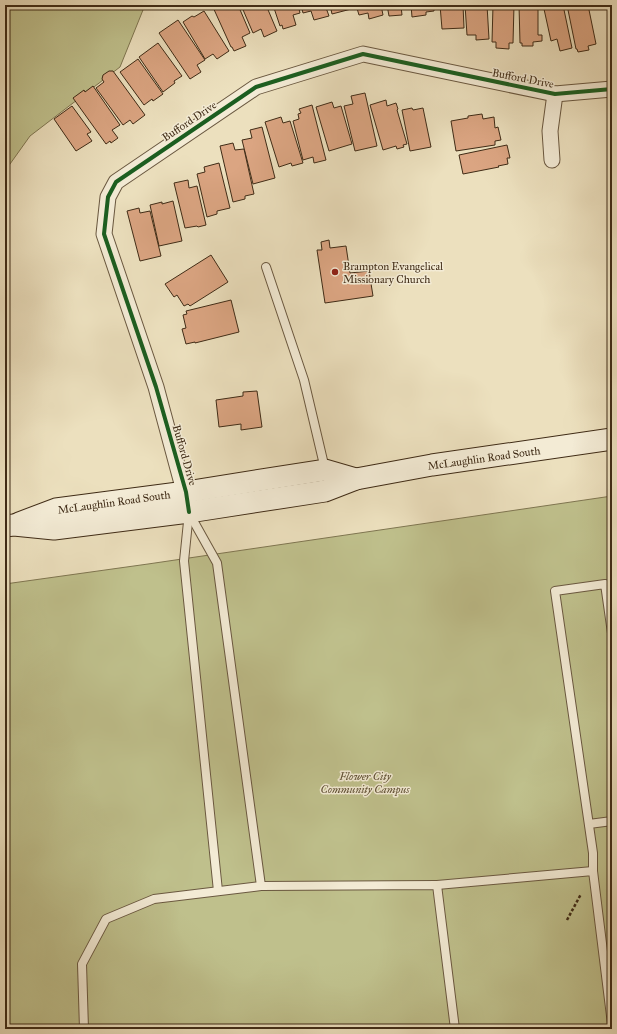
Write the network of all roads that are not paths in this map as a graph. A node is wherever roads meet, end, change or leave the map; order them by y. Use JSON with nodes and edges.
{"nodes":[{"id":1,"x":612,"y":89,"type":"edge"},
{"id":2,"x":555,"y":94,"type":"junction"},
{"id":3,"x":552,"y":160,"type":"dead end"},
{"id":4,"x":266,"y":267,"type":"dead end"},
{"id":5,"x":612,"y":440,"type":"edge"},
{"id":6,"x":325,"y":470,"type":"junction"},
{"id":7,"x":356,"y":479,"type":"junction"},
{"id":8,"x":187,"y":502,"type":"junction"},
{"id":9,"x":10,"y":525,"type":"edge"},
{"id":10,"x":612,"y":633,"type":"edge"},
{"id":11,"x":612,"y":821,"type":"edge"},
{"id":12,"x":589,"y":824,"type":"junction"},
{"id":13,"x":593,"y":871,"type":"junction"},
{"id":14,"x":437,"y":885,"type":"junction"},
{"id":15,"x":261,"y":886,"type":"junction"},
{"id":16,"x":218,"y":891,"type":"junction"},
{"id":17,"x":612,"y":1024,"type":"edge"},
{"id":18,"x":84,"y":1029,"type":"edge"},
{"id":19,"x":455,"y":1029,"type":"edge"}],
"edges":[{"from":1,"to":2,"type":"street","name":"Bufford Drive"},
{"from":2,"to":3,"type":"street"},
{"from":2,"to":8,"type":"street","name":"Bufford Drive"},
{"from":4,"to":6,"type":"lane"},
{"from":5,"to":7,"type":"main road","name":"McLaughlin Road South"},
{"from":6,"to":7,"type":"main road","name":"McLaughlin Road South"},
{"from":6,"to":8,"type":"main road","name":"McLaughlin Road South"},
{"from":7,"to":8,"type":"main road","name":"McLaughlin Road South"},
{"from":8,"to":9,"type":"main road","name":"McLaughlin Road South"},
{"from":8,"to":15,"type":"lane"},
{"from":8,"to":16,"type":"lane"},
{"from":10,"to":12,"type":"lane"},
{"from":11,"to":12,"type":"lane"},
{"from":12,"to":13,"type":"lane"},
{"from":13,"to":14,"type":"lane"},
{"from":13,"to":17,"type":"lane"},
{"from":14,"to":15,"type":"lane"},
{"from":14,"to":19,"type":"lane"},
{"from":15,"to":16,"type":"lane"},
{"from":16,"to":18,"type":"lane"}]}
